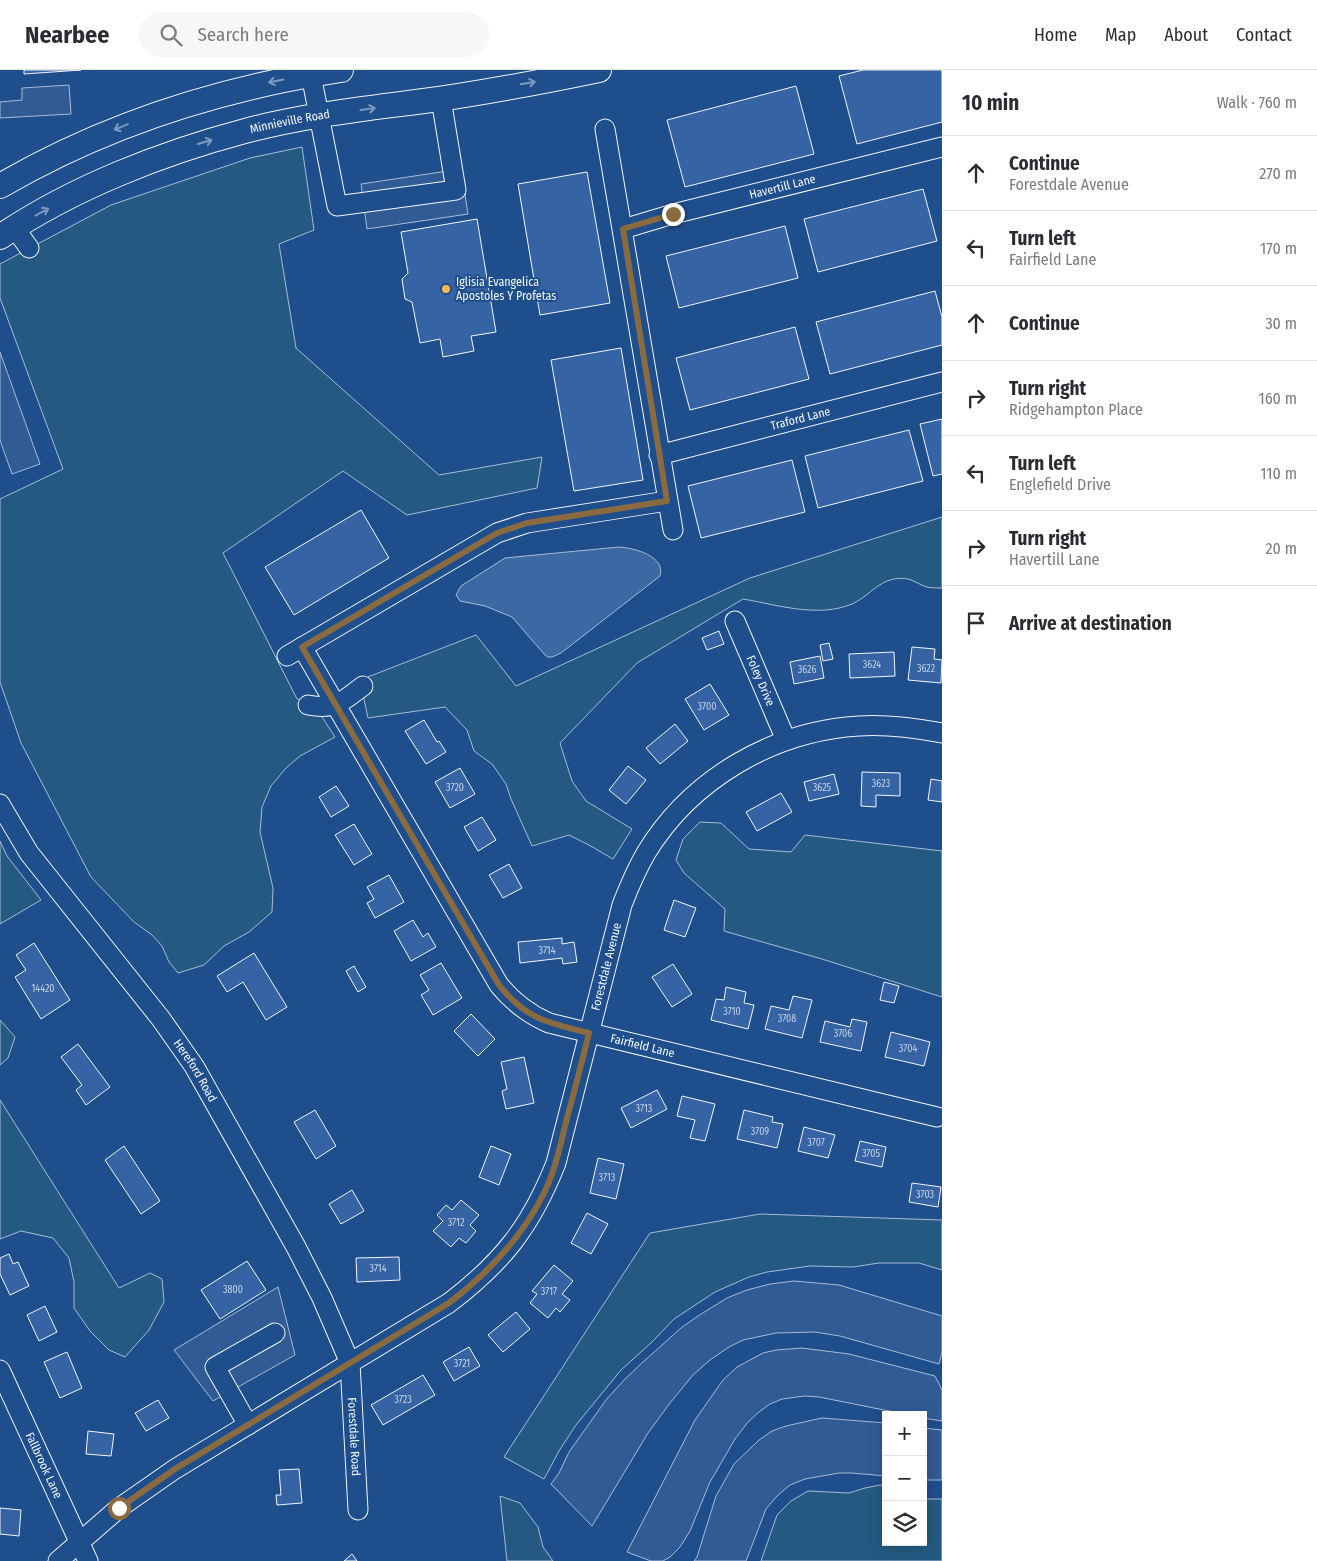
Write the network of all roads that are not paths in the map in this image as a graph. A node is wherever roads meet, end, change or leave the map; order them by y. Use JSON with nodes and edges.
{"nodes":[{"id":1,"x":342,"y":70,"type":"edge"},
{"id":2,"x":599,"y":70,"type":"edge"},
{"id":3,"x":310,"y":72,"type":"edge"},
{"id":4,"x":441,"y":98,"type":"junction"},
{"id":5,"x":319,"y":115,"type":"junction"},
{"id":6,"x":605,"y":130,"type":"dead end"},
{"id":7,"x":942,"y":147,"type":"edge"},
{"id":8,"x":0,"y":186,"type":"edge"},
{"id":9,"x":623,"y":229,"type":"junction"},
{"id":10,"x":7,"y":232,"type":"edge"},
{"id":11,"x":28,"y":248,"type":"dead end"},
{"id":12,"x":942,"y":382,"type":"edge"},
{"id":13,"x":659,"y":455,"type":"junction"},
{"id":14,"x":667,"y":501,"type":"junction"},
{"id":15,"x":673,"y":530,"type":"dead end"},
{"id":16,"x":735,"y":621,"type":"dead end"},
{"id":17,"x":363,"y":686,"type":"dead end"},
{"id":18,"x":337,"y":705,"type":"junction"},
{"id":19,"x":308,"y":706,"type":"dead end"},
{"id":20,"x":942,"y":732,"type":"edge"},
{"id":21,"x":786,"y":740,"type":"junction"},
{"id":22,"x":0,"y":804,"type":"edge"},
{"id":23,"x":589,"y":1033,"type":"junction"},
{"id":24,"x":937,"y":1117,"type":"dead end"},
{"id":25,"x":275,"y":1332,"type":"dead end"},
{"id":26,"x":350,"y":1363,"type":"junction"},
{"id":27,"x":0,"y":1370,"type":"edge"},
{"id":28,"x":248,"y":1426,"type":"junction"},
{"id":29,"x":358,"y":1510,"type":"dead end"},
{"id":30,"x":79,"y":1542,"type":"junction"},
{"id":31,"x":58,"y":1561,"type":"edge"},
{"id":32,"x":88,"y":1561,"type":"edge"}],
"edges":[{"from":1,"to":3,"type":"main road"},
{"from":4,"to":2,"type":"main road","name":"Minnieville Road","one_way":true},
{"from":3,"to":5,"type":"street"},
{"from":3,"to":8,"type":"main road","one_way":true},
{"from":5,"to":4,"type":"main road","name":"Minnieville Road","one_way":true},
{"from":4,"to":5,"type":"street"},
{"from":10,"to":5,"type":"main road","name":"Minnieville Road","one_way":true},
{"from":6,"to":9,"type":"street"},
{"from":7,"to":9,"type":"street","name":"Havertill Lane"},
{"from":9,"to":13,"type":"street"},
{"from":10,"to":11,"type":"street"},
{"from":12,"to":13,"type":"street","name":"Traford Lane"},
{"from":13,"to":14,"type":"street"},
{"from":14,"to":15,"type":"street"},
{"from":14,"to":18,"type":"street","name":"Fairfield Lane"},
{"from":16,"to":21,"type":"street","name":"Foley Drive"},
{"from":17,"to":18,"type":"street"},
{"from":18,"to":19,"type":"street"},
{"from":18,"to":23,"type":"street","name":"Fairfield Lane"},
{"from":20,"to":21,"type":"street","name":"Forestdale Avenue"},
{"from":21,"to":23,"type":"street","name":"Forestdale Avenue"},
{"from":22,"to":26,"type":"street","name":"Hereford Road"},
{"from":23,"to":24,"type":"street","name":"Fairfield Lane"},
{"from":23,"to":26,"type":"street","name":"Forestdale Avenue"},
{"from":25,"to":28,"type":"street"},
{"from":26,"to":28,"type":"street","name":"Forestdale Avenue"},
{"from":26,"to":29,"type":"street","name":"Forestdale Road"},
{"from":27,"to":30,"type":"street","name":"Fallbrook Lane"},
{"from":28,"to":30,"type":"street","name":"Forestdale Avenue"},
{"from":30,"to":31,"type":"street","name":"Forestdale Avenue"},
{"from":30,"to":32,"type":"street","name":"Fallbrook Lane"}]}
